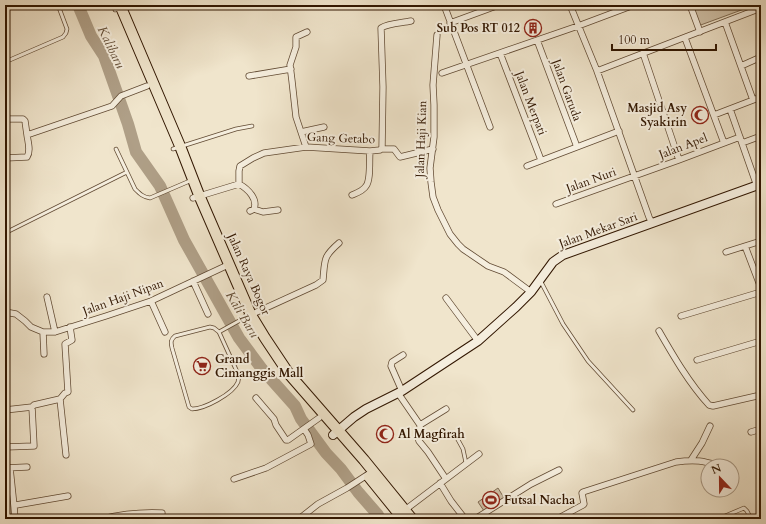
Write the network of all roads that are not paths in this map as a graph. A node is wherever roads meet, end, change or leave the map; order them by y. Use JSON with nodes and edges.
{"nodes":[{"id":1,"x":58,"y":5,"type":"edge"},
{"id":2,"x":132,"y":5,"type":"edge"},
{"id":3,"x":444,"y":5,"type":"edge"},
{"id":4,"x":499,"y":5,"type":"edge"},
{"id":5,"x":570,"y":5,"type":"edge"},
{"id":6,"x":634,"y":5,"type":"edge"},
{"id":7,"x":690,"y":5,"type":"edge"},
{"id":8,"x":117,"y":7,"type":"edge"},
{"id":9,"x":761,"y":8,"type":"edge"},
{"id":10,"x":412,"y":21,"type":"dead end"},
{"id":11,"x":725,"y":22,"type":"junction"},
{"id":12,"x":450,"y":24,"type":"junction"},
{"id":13,"x":578,"y":26,"type":"junction"},
{"id":14,"x":307,"y":32,"type":"dead end"},
{"id":15,"x":700,"y":32,"type":"junction"},
{"id":16,"x":437,"y":35,"type":"dead end"},
{"id":17,"x":685,"y":38,"type":"junction"},
{"id":18,"x":537,"y":40,"type":"junction"},
{"id":19,"x":500,"y":53,"type":"junction"},
{"id":20,"x":643,"y":53,"type":"junction"},
{"id":21,"x":761,"y":57,"type":"edge"},
{"id":22,"x":5,"y":62,"type":"edge"},
{"id":23,"x":467,"y":64,"type":"junction"},
{"id":24,"x":741,"y":66,"type":"junction"},
{"id":25,"x":291,"y":70,"type":"junction"},
{"id":26,"x":597,"y":71,"type":"junction"},
{"id":27,"x":442,"y":73,"type":"dead end"},
{"id":28,"x":249,"y":76,"type":"dead end"},
{"id":29,"x":147,"y":86,"type":"junction"},
{"id":30,"x":761,"y":97,"type":"edge"},
{"id":31,"x":753,"y":100,"type":"junction"},
{"id":32,"x":730,"y":109,"type":"junction"},
{"id":33,"x":714,"y":115,"type":"junction"},
{"id":34,"x":5,"y":119,"type":"edge"},
{"id":35,"x":252,"y":126,"type":"dead end"},
{"id":36,"x":324,"y":126,"type":"dead end"},
{"id":37,"x":490,"y":127,"type":"dead end"},
{"id":38,"x":619,"y":131,"type":"junction"},
{"id":39,"x":301,"y":132,"type":"junction"},
{"id":40,"x":27,"y":135,"type":"junction"},
{"id":41,"x":761,"y":136,"type":"edge"},
{"id":42,"x":740,"y":137,"type":"junction"},
{"id":43,"x":724,"y":143,"type":"junction"},
{"id":44,"x":742,"y":143,"type":"junction"},
{"id":45,"x":177,"y":147,"type":"junction"},
{"id":46,"x":306,"y":147,"type":"junction"},
{"id":47,"x":577,"y":147,"type":"junction"},
{"id":48,"x":116,"y":149,"type":"dead end"},
{"id":49,"x":381,"y":149,"type":"junction"},
{"id":50,"x":432,"y":149,"type":"junction"},
{"id":51,"x":370,"y":151,"type":"junction"},
{"id":52,"x":5,"y":158,"type":"edge"},
{"id":53,"x":541,"y":160,"type":"junction"},
{"id":54,"x":679,"y":160,"type":"junction"},
{"id":55,"x":527,"y":166,"type":"dead end"},
{"id":56,"x":127,"y":172,"type":"junction"},
{"id":57,"x":634,"y":176,"type":"junction"},
{"id":58,"x":190,"y":181,"type":"junction"},
{"id":59,"x":239,"y":184,"type":"junction"},
{"id":60,"x":759,"y":185,"type":"edge"},
{"id":61,"x":352,"y":195,"type":"dead end"},
{"id":62,"x":196,"y":196,"type":"junction"},
{"id":63,"x":556,"y":204,"type":"dead end"},
{"id":64,"x":278,"y":210,"type":"dead end"},
{"id":65,"x":652,"y":223,"type":"junction"},
{"id":66,"x":5,"y":232,"type":"edge"},
{"id":67,"x":761,"y":241,"type":"edge"},
{"id":68,"x":340,"y":243,"type":"dead end"},
{"id":69,"x":745,"y":246,"type":"junction"},
{"id":70,"x":726,"y":252,"type":"dead end"},
{"id":71,"x":222,"y":267,"type":"junction"},
{"id":72,"x":540,"y":279,"type":"junction"},
{"id":73,"x":195,"y":280,"type":"junction"},
{"id":74,"x":761,"y":288,"type":"edge"},
{"id":75,"x":531,"y":292,"type":"junction"},
{"id":76,"x":761,"y":292,"type":"edge"},
{"id":77,"x":47,"y":297,"type":"dead end"},
{"id":78,"x":446,"y":298,"type":"dead end"},
{"id":79,"x":150,"y":301,"type":"junction"},
{"id":80,"x":5,"y":312,"type":"edge"},
{"id":81,"x":208,"y":314,"type":"dead end"},
{"id":82,"x":681,"y":316,"type":"dead end"},
{"id":83,"x":246,"y":317,"type":"junction"},
{"id":84,"x":70,"y":327,"type":"junction"},
{"id":85,"x":659,"y":331,"type":"dead end"},
{"id":86,"x":43,"y":332,"type":"junction"},
{"id":87,"x":55,"y":332,"type":"junction"},
{"id":88,"x":165,"y":332,"type":"dead end"},
{"id":89,"x":218,"y":332,"type":"junction"},
{"id":90,"x":478,"y":340,"type":"junction"},
{"id":91,"x":761,"y":341,"type":"edge"},
{"id":92,"x":44,"y":354,"type":"dead end"},
{"id":93,"x":403,"y":355,"type":"dead end"},
{"id":94,"x":696,"y":360,"type":"dead end"},
{"id":95,"x":400,"y":392,"type":"junction"},
{"id":96,"x":761,"y":395,"type":"edge"},
{"id":97,"x":256,"y":398,"type":"dead end"},
{"id":98,"x":60,"y":399,"type":"junction"},
{"id":99,"x":32,"y":407,"type":"junction"},
{"id":100,"x":446,"y":409,"type":"dead end"},
{"id":101,"x":5,"y":410,"type":"edge"},
{"id":102,"x":633,"y":410,"type":"dead end"},
{"id":103,"x":315,"y":421,"type":"junction"},
{"id":104,"x":420,"y":425,"type":"junction"},
{"id":105,"x":710,"y":426,"type":"dead end"},
{"id":106,"x":304,"y":429,"type":"junction"},
{"id":107,"x":761,"y":429,"type":"edge"},
{"id":108,"x":751,"y":432,"type":"dead end"},
{"id":109,"x":336,"y":433,"type":"junction"},
{"id":110,"x":457,"y":438,"type":"dead end"},
{"id":111,"x":5,"y":448,"type":"edge"},
{"id":112,"x":479,"y":454,"type":"dead end"},
{"id":113,"x":66,"y":455,"type":"dead end"},
{"id":114,"x":691,"y":460,"type":"junction"},
{"id":115,"x":700,"y":460,"type":"edge"},
{"id":116,"x":361,"y":462,"type":"junction"},
{"id":117,"x":466,"y":463,"type":"junction"},
{"id":118,"x":27,"y":467,"type":"dead end"},
{"id":119,"x":8,"y":468,"type":"edge"},
{"id":120,"x":559,"y":470,"type":"dead end"},
{"id":121,"x":367,"y":475,"type":"junction"},
{"id":122,"x":446,"y":478,"type":"junction"},
{"id":123,"x":234,"y":479,"type":"dead end"},
{"id":124,"x":440,"y":484,"type":"junction"},
{"id":125,"x":68,"y":496,"type":"dead end"},
{"id":126,"x":14,"y":506,"type":"junction"},
{"id":127,"x":162,"y":513,"type":"dead end"},
{"id":128,"x":404,"y":514,"type":"edge"},
{"id":129,"x":15,"y":519,"type":"edge"},
{"id":130,"x":102,"y":519,"type":"edge"},
{"id":131,"x":299,"y":519,"type":"edge"},
{"id":132,"x":412,"y":519,"type":"edge"},
{"id":133,"x":465,"y":519,"type":"edge"},
{"id":134,"x":475,"y":519,"type":"edge"},
{"id":135,"x":556,"y":519,"type":"edge"},
{"id":136,"x":718,"y":519,"type":"edge"},
{"id":137,"x":751,"y":519,"type":"edge"}],
"edges":[{"from":1,"to":22,"type":"lane"},
{"from":2,"to":8,"type":"lane"},
{"from":3,"to":12,"type":"street"},
{"from":4,"to":12,"type":"street"},
{"from":5,"to":13,"type":"street"},
{"from":6,"to":13,"type":"street"},
{"from":7,"to":15,"type":"street"},
{"from":8,"to":29,"type":"highway","name":"Jalan Raya Bogor"},
{"from":8,"to":45,"type":"highway","name":"Jalan Raya Bogor"},
{"from":9,"to":11,"type":"street"},
{"from":10,"to":49,"type":"street","name":"Gang Getabo"},
{"from":11,"to":15,"type":"street"},
{"from":11,"to":24,"type":"street"},
{"from":12,"to":23,"type":"street"},
{"from":13,"to":18,"type":"street"},
{"from":13,"to":26,"type":"street"},
{"from":14,"to":25,"type":"street"},
{"from":15,"to":17,"type":"street"},
{"from":16,"to":50,"type":"street","name":"Jalan Haji Kian"},
{"from":17,"to":20,"type":"street"},
{"from":17,"to":33,"type":"street"},
{"from":18,"to":19,"type":"street"},
{"from":18,"to":47,"type":"street","name":"Jalan Garuda"},
{"from":19,"to":23,"type":"street"},
{"from":19,"to":53,"type":"street","name":"Jalan Merpati"},
{"from":20,"to":26,"type":"street"},
{"from":20,"to":54,"type":"street"},
{"from":21,"to":24,"type":"street"},
{"from":23,"to":27,"type":"street"},
{"from":23,"to":37,"type":"street"},
{"from":24,"to":31,"type":"street"},
{"from":25,"to":28,"type":"street"},
{"from":25,"to":39,"type":"street"},
{"from":26,"to":38,"type":"street"},
{"from":29,"to":40,"type":"street"},
{"from":29,"to":45,"type":"highway","name":"Jalan Raya Bogor"},
{"from":30,"to":31,"type":"street"},
{"from":31,"to":32,"type":"street"},
{"from":32,"to":33,"type":"street"},
{"from":32,"to":42,"type":"street"},
{"from":33,"to":43,"type":"street"},
{"from":34,"to":40,"type":"street"},
{"from":35,"to":45,"type":"lane"},
{"from":36,"to":39,"type":"street"},
{"from":38,"to":47,"type":"street"},
{"from":38,"to":57,"type":"street"},
{"from":39,"to":46,"type":"street"},
{"from":40,"to":52,"type":"street"},
{"from":41,"to":44,"type":"street"},
{"from":42,"to":43,"type":"street","name":"Jalan Apel"},
{"from":42,"to":44,"type":"street"},
{"from":43,"to":54,"type":"street","name":"Jalan Apel"},
{"from":44,"to":60,"type":"street"},
{"from":45,"to":58,"type":"highway","name":"Jalan Raya Bogor"},
{"from":46,"to":51,"type":"street","name":"Gang Getabo"},
{"from":46,"to":59,"type":"street","name":"Gang Getabo"},
{"from":47,"to":53,"type":"street"},
{"from":48,"to":56,"type":"lane"},
{"from":49,"to":50,"type":"street"},
{"from":49,"to":51,"type":"street","name":"Gang Getabo"},
{"from":50,"to":75,"type":"street","name":"Jalan Haji Kian"},
{"from":51,"to":61,"type":"street"},
{"from":53,"to":55,"type":"street"},
{"from":54,"to":57,"type":"street","name":"Jalan Apel"},
{"from":56,"to":58,"type":"lane"},
{"from":56,"to":66,"type":"lane"},
{"from":57,"to":63,"type":"street","name":"Jalan Nuri"},
{"from":57,"to":65,"type":"street"},
{"from":58,"to":62,"type":"highway","name":"Jalan Raya Bogor"},
{"from":59,"to":62,"type":"street"},
{"from":59,"to":64,"type":"street"},
{"from":60,"to":65,"type":"main road","name":"Jalan Mekar Sari"},
{"from":62,"to":71,"type":"highway","name":"Jalan Raya Bogor"},
{"from":65,"to":72,"type":"main road","name":"Jalan Mekar Sari"},
{"from":67,"to":69,"type":"street"},
{"from":68,"to":83,"type":"street"},
{"from":69,"to":70,"type":"street"},
{"from":69,"to":74,"type":"street"},
{"from":71,"to":73,"type":"street","name":"Jalan Haji Nipan"},
{"from":71,"to":83,"type":"highway","name":"Jalan Raya Bogor"},
{"from":72,"to":75,"type":"main road","name":"Jalan Mekar Sari"},
{"from":72,"to":102,"type":"lane"},
{"from":73,"to":79,"type":"street","name":"Jalan Haji Nipan"},
{"from":73,"to":81,"type":"street"},
{"from":75,"to":90,"type":"main road","name":"Jalan Mekar Sari"},
{"from":76,"to":82,"type":"street"},
{"from":77,"to":87,"type":"street"},
{"from":78,"to":90,"type":"street"},
{"from":79,"to":84,"type":"street","name":"Jalan Haji Nipan"},
{"from":79,"to":88,"type":"street"},
{"from":80,"to":86,"type":"street"},
{"from":83,"to":89,"type":"lane"},
{"from":83,"to":103,"type":"highway","name":"Jalan Raya Bogor"},
{"from":83,"to":109,"type":"highway","name":"Jalan Raya Bogor"},
{"from":84,"to":87,"type":"street","name":"Jalan Haji Nipan"},
{"from":84,"to":98,"type":"street"},
{"from":85,"to":96,"type":"street"},
{"from":86,"to":87,"type":"street","name":"Jalan Haji Nipan"},
{"from":86,"to":92,"type":"street"},
{"from":89,"to":89,"type":"lane"},
{"from":90,"to":95,"type":"main road","name":"Jalan Mekar Sari"},
{"from":91,"to":94,"type":"street"},
{"from":93,"to":95,"type":"street"},
{"from":95,"to":104,"type":"street"},
{"from":95,"to":109,"type":"main road","name":"Jalan Mekar Sari"},
{"from":97,"to":106,"type":"street"},
{"from":98,"to":99,"type":"street"},
{"from":98,"to":113,"type":"street"},
{"from":99,"to":101,"type":"street"},
{"from":99,"to":111,"type":"street"},
{"from":100,"to":104,"type":"street"},
{"from":103,"to":106,"type":"street"},
{"from":103,"to":109,"type":"highway","name":"Jalan Raya Bogor"},
{"from":104,"to":122,"type":"street"},
{"from":105,"to":114,"type":"street"},
{"from":106,"to":123,"type":"street"},
{"from":107,"to":108,"type":"street"},
{"from":109,"to":116,"type":"highway","name":"Jalan Raya Bogor"},
{"from":110,"to":117,"type":"lane"},
{"from":112,"to":117,"type":"street"},
{"from":114,"to":115,"type":"street"},
{"from":114,"to":135,"type":"street"},
{"from":116,"to":121,"type":"highway","name":"Jalan Raya Bogor"},
{"from":116,"to":128,"type":"highway","name":"Jalan Raya Bogor"},
{"from":117,"to":122,"type":"street"},
{"from":118,"to":119,"type":"street"},
{"from":119,"to":126,"type":"street"},
{"from":120,"to":134,"type":"street"},
{"from":121,"to":128,"type":"highway","name":"Jalan Raya Bogor"},
{"from":121,"to":131,"type":"street"},
{"from":122,"to":124,"type":"street"},
{"from":124,"to":128,"type":"street"},
{"from":124,"to":133,"type":"street"},
{"from":125,"to":126,"type":"street"},
{"from":126,"to":129,"type":"street"},
{"from":127,"to":130,"type":"street"},
{"from":128,"to":132,"type":"highway","name":"Jalan Raya Bogor"},
{"from":136,"to":137,"type":"lane"}]}
